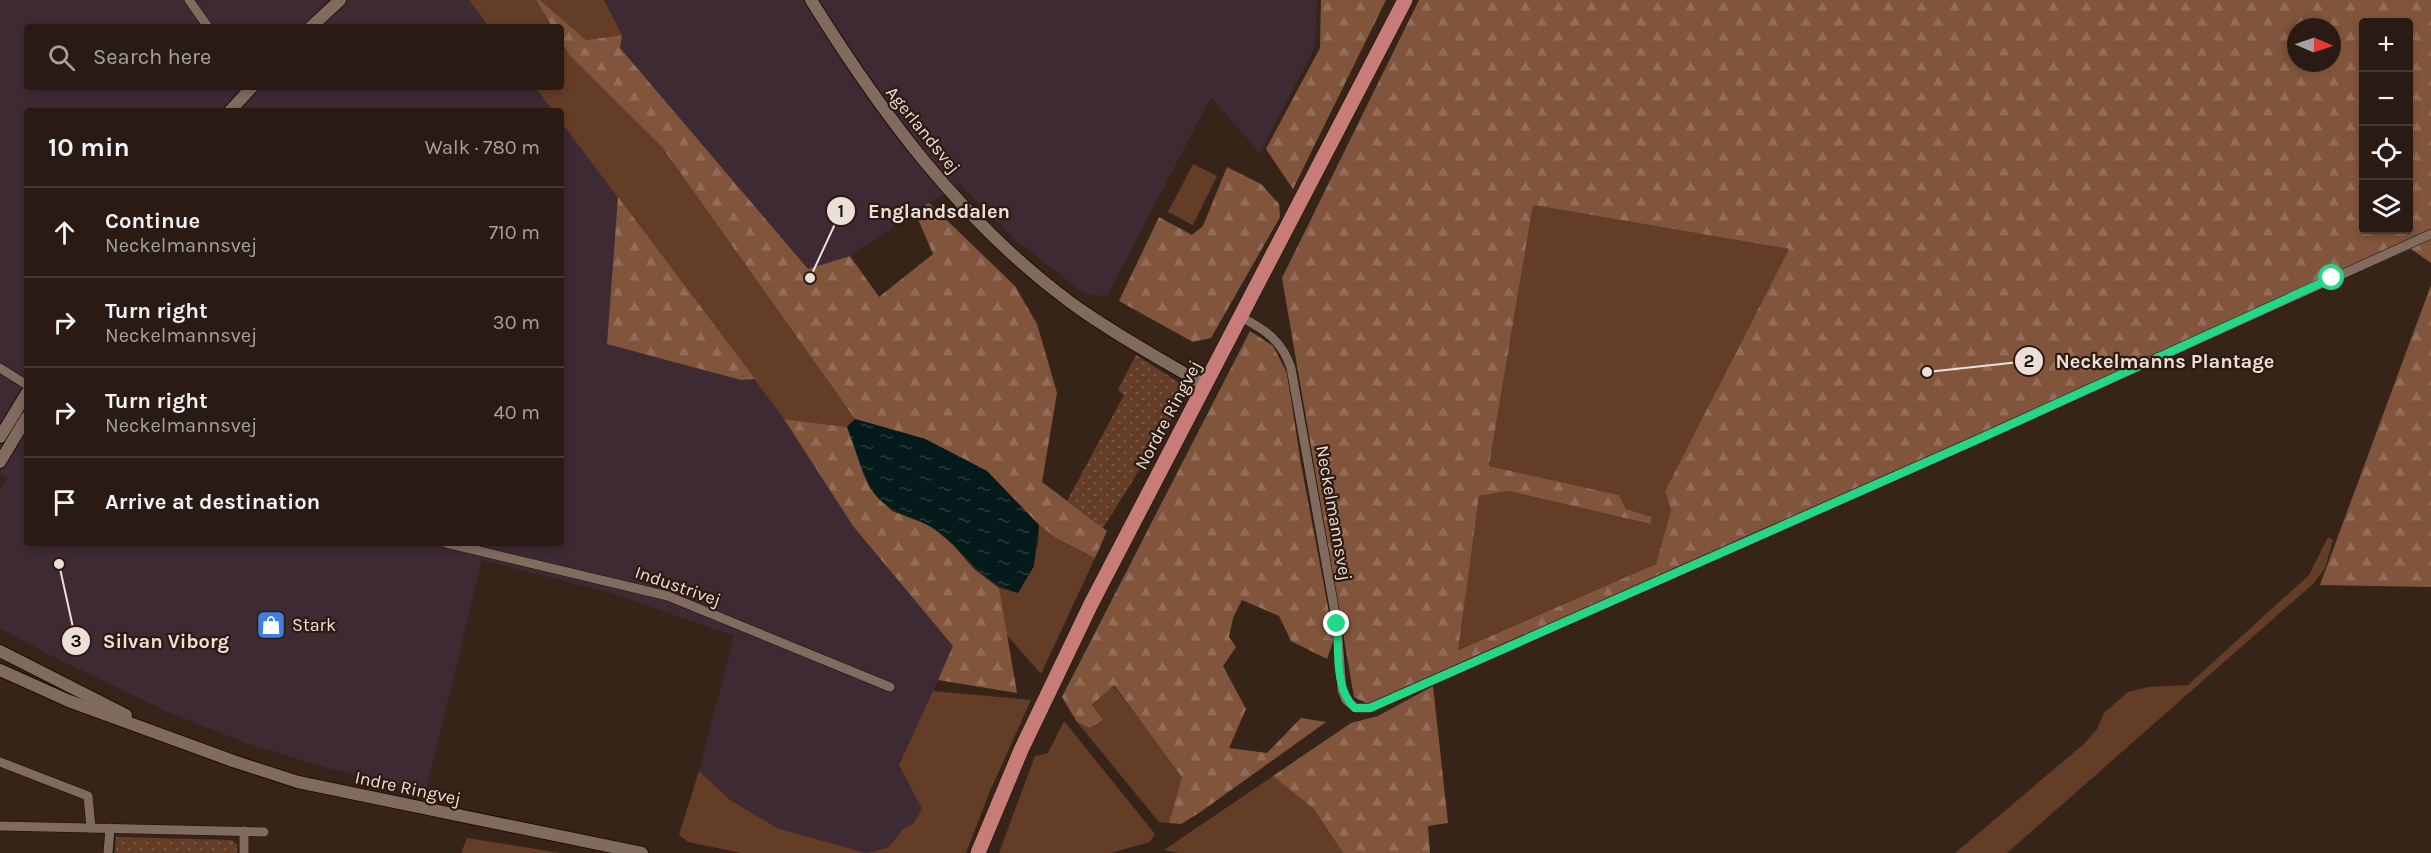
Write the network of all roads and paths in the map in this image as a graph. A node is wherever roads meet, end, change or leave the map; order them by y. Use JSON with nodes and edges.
{"nodes":[{"id":1,"x":189,"y":0,"type":"edge"},
{"id":2,"x":340,"y":0,"type":"edge"},
{"id":3,"x":1405,"y":0,"type":"edge"},
{"id":4,"x":812,"y":1,"type":"edge"},
{"id":5,"x":206,"y":24,"type":"edge"},
{"id":6,"x":314,"y":24,"type":"edge"},
{"id":7,"x":248,"y":90,"type":"edge"},
{"id":8,"x":233,"y":108,"type":"edge"},
{"id":9,"x":2431,"y":234,"type":"edge"},
{"id":10,"x":1241,"y":317,"type":"junction"},
{"id":11,"x":0,"y":368,"type":"edge"},
{"id":12,"x":24,"y":383,"type":"edge"},
{"id":13,"x":1206,"y":386,"type":"junction"},
{"id":14,"x":24,"y":398,"type":"edge"},
{"id":15,"x":24,"y":422,"type":"edge"},
{"id":16,"x":0,"y":437,"type":"edge"},
{"id":17,"x":0,"y":462,"type":"edge"},
{"id":18,"x":459,"y":546,"type":"edge"},
{"id":19,"x":0,"y":651,"type":"edge"},
{"id":20,"x":0,"y":670,"type":"edge"},
{"id":21,"x":890,"y":687,"type":"dead end"},
{"id":22,"x":172,"y":738,"type":"junction"},
{"id":23,"x":1021,"y":750,"type":"junction"},
{"id":24,"x":0,"y":762,"type":"edge"},
{"id":25,"x":0,"y":826,"type":"edge"},
{"id":26,"x":92,"y":828,"type":"junction"},
{"id":27,"x":110,"y":828,"type":"junction"},
{"id":28,"x":244,"y":831,"type":"junction"},
{"id":29,"x":264,"y":832,"type":"dead end"},
{"id":30,"x":108,"y":853,"type":"edge"},
{"id":31,"x":244,"y":853,"type":"edge"},
{"id":32,"x":642,"y":853,"type":"edge"},
{"id":33,"x":978,"y":853,"type":"edge"},
{"id":34,"x":990,"y":853,"type":"edge"}],
"edges":[{"from":1,"to":5,"type":"street"},
{"from":2,"to":6,"type":"street"},
{"from":3,"to":10,"type":"main road","name":"Nordre Ringvej"},
{"from":4,"to":13,"type":"street","name":"Agerlandsvej"},
{"from":7,"to":8,"type":"street"},
{"from":9,"to":10,"type":"street","name":"Neckelmannsvej"},
{"from":10,"to":13,"type":"main road","name":"Nordre Ringvej"},
{"from":11,"to":12,"type":"street"},
{"from":13,"to":23,"type":"main road","name":"Nordre Ringvej"},
{"from":14,"to":16,"type":"street"},
{"from":15,"to":17,"type":"street"},
{"from":18,"to":21,"type":"street","name":"Industrivej"},
{"from":19,"to":22,"type":"street","name":"Indre Ringvej"},
{"from":20,"to":22,"type":"street","name":"Indre Ringvej"},
{"from":22,"to":32,"type":"street","name":"Indre Ringvej"},
{"from":23,"to":33,"type":"main road","name":"Nordre Ringvej"},
{"from":23,"to":34,"type":"main road"},
{"from":24,"to":26,"type":"street"},
{"from":25,"to":26,"type":"street"},
{"from":26,"to":27,"type":"street"},
{"from":27,"to":28,"type":"street"},
{"from":27,"to":30,"type":"street"},
{"from":28,"to":29,"type":"street"},
{"from":28,"to":31,"type":"street"}]}
